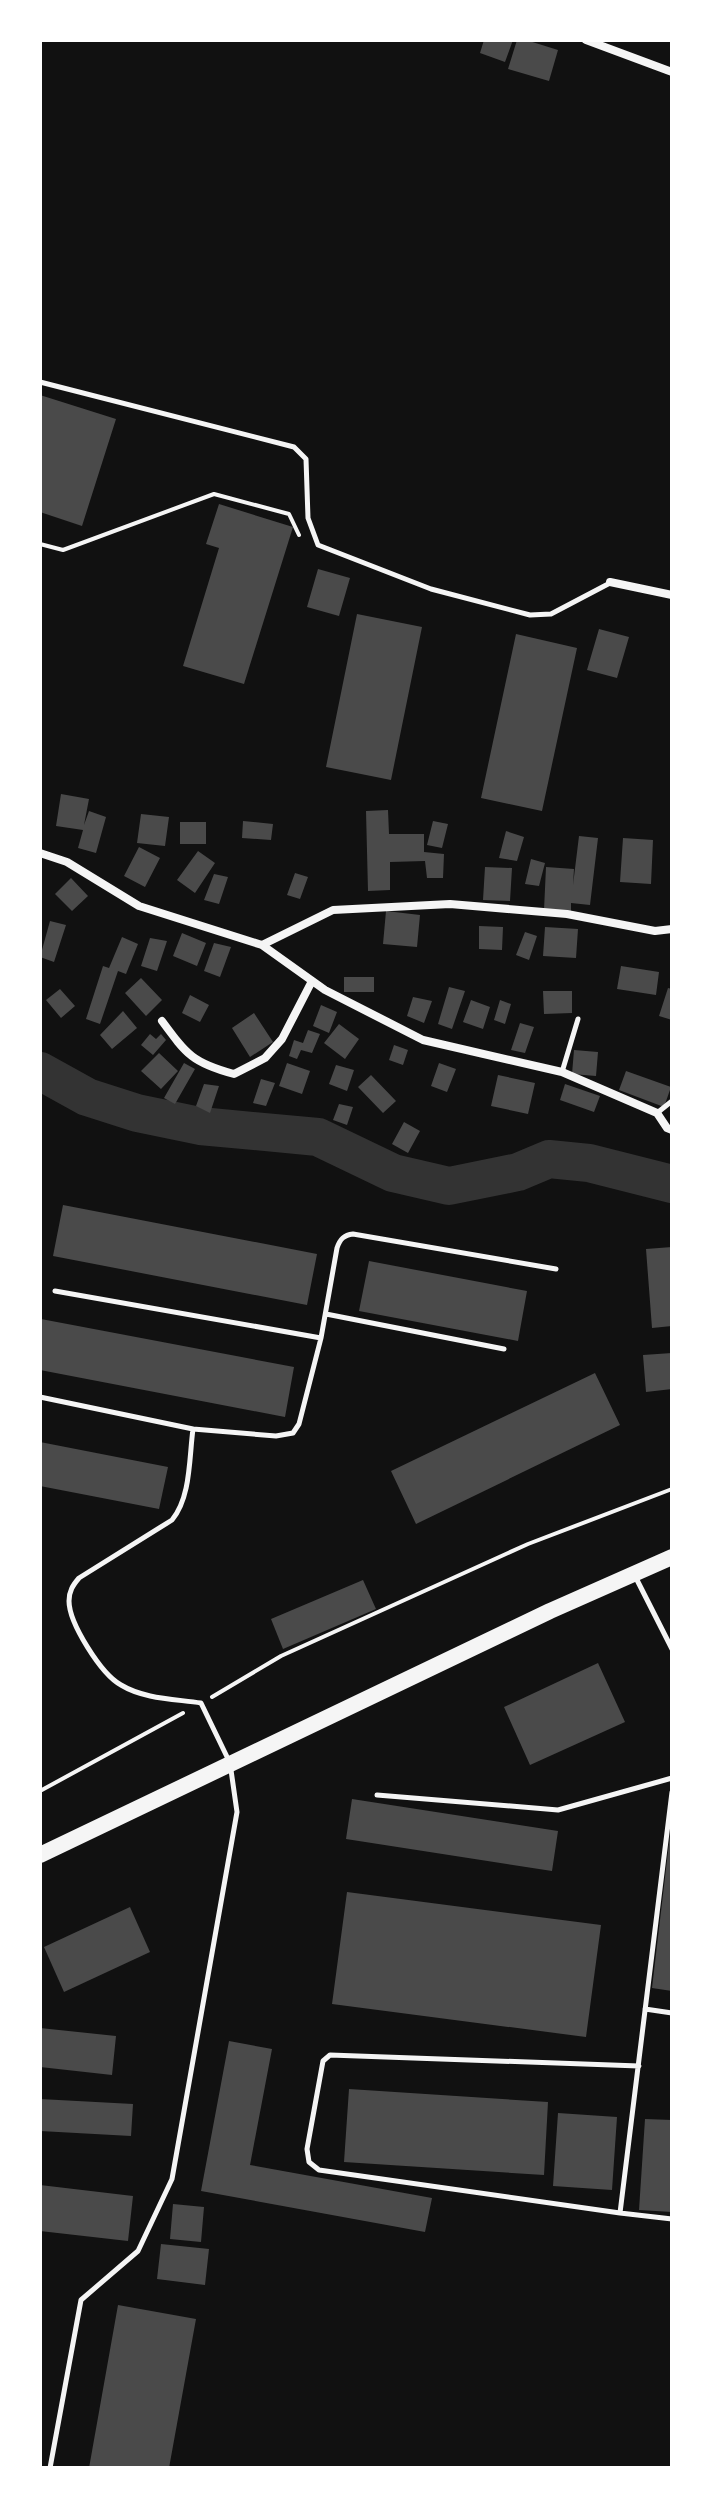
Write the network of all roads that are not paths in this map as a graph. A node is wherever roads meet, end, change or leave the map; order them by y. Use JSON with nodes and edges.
{"nodes":[{"id":1,"x":586,"y":40,"type":"edge"},
{"id":2,"x":672,"y":72,"type":"edge"},
{"id":3,"x":40,"y":382,"type":"edge"},
{"id":4,"x":610,"y":582,"type":"joint"},
{"id":5,"x":672,"y":595,"type":"edge"},
{"id":6,"x":40,"y":853,"type":"edge"},
{"id":7,"x":672,"y":929,"type":"edge"},
{"id":8,"x":262,"y":945,"type":"junction"},
{"id":9,"x":312,"y":981,"type":"junction"},
{"id":10,"x":578,"y":1019,"type":"dead end"},
{"id":11,"x":162,"y":1021,"type":"dead end"},
{"id":12,"x":562,"y":1072,"type":"junction"},
{"id":13,"x":672,"y":1101,"type":"edge"},
{"id":14,"x":657,"y":1113,"type":"junction"},
{"id":15,"x":672,"y":1130,"type":"edge"},
{"id":16,"x":556,"y":1269,"type":"dead end"},
{"id":17,"x":55,"y":1291,"type":"dead end"},
{"id":18,"x":326,"y":1314,"type":"junction"},
{"id":19,"x":321,"y":1338,"type":"junction"},
{"id":20,"x":504,"y":1349,"type":"dead end"},
{"id":21,"x":40,"y":1397,"type":"edge"},
{"id":22,"x":193,"y":1429,"type":"junction"},
{"id":23,"x":672,"y":1557,"type":"edge"},
{"id":24,"x":633,"y":1574,"type":"junction"},
{"id":25,"x":672,"y":1649,"type":"edge"},
{"id":26,"x":230,"y":1763,"type":"junction"},
{"id":27,"x":672,"y":1778,"type":"edge"},
{"id":28,"x":672,"y":1792,"type":"edge"},
{"id":29,"x":377,"y":1795,"type":"dead end"},
{"id":30,"x":40,"y":1855,"type":"edge"},
{"id":31,"x":645,"y":2009,"type":"junction"},
{"id":32,"x":672,"y":2013,"type":"edge"},
{"id":33,"x":639,"y":2066,"type":"junction"},
{"id":34,"x":620,"y":2213,"type":"junction"},
{"id":35,"x":672,"y":2219,"type":"edge"},
{"id":36,"x":50,"y":2468,"type":"edge"}],
"edges":[{"from":1,"to":2,"type":"street"},
{"from":3,"to":4,"type":"lane"},
{"from":4,"to":5,"type":"street"},
{"from":6,"to":8,"type":"street"},
{"from":7,"to":8,"type":"street"},
{"from":8,"to":9,"type":"street"},
{"from":9,"to":11,"type":"street"},
{"from":9,"to":12,"type":"street"},
{"from":10,"to":12,"type":"lane"},
{"from":12,"to":14,"type":"street"},
{"from":13,"to":14,"type":"lane"},
{"from":14,"to":15,"type":"street"},
{"from":16,"to":18,"type":"lane"},
{"from":17,"to":19,"type":"lane"},
{"from":18,"to":19,"type":"lane"},
{"from":18,"to":20,"type":"lane"},
{"from":19,"to":22,"type":"lane"},
{"from":21,"to":22,"type":"lane"},
{"from":22,"to":26,"type":"lane"},
{"from":23,"to":24,"type":"main road"},
{"from":24,"to":25,"type":"lane"},
{"from":24,"to":26,"type":"main road"},
{"from":26,"to":30,"type":"main road"},
{"from":26,"to":36,"type":"lane"},
{"from":27,"to":29,"type":"lane"},
{"from":28,"to":31,"type":"lane"},
{"from":31,"to":32,"type":"lane"},
{"from":31,"to":33,"type":"lane"},
{"from":33,"to":34,"type":"lane"},
{"from":33,"to":34,"type":"lane"},
{"from":34,"to":35,"type":"lane"}]}
